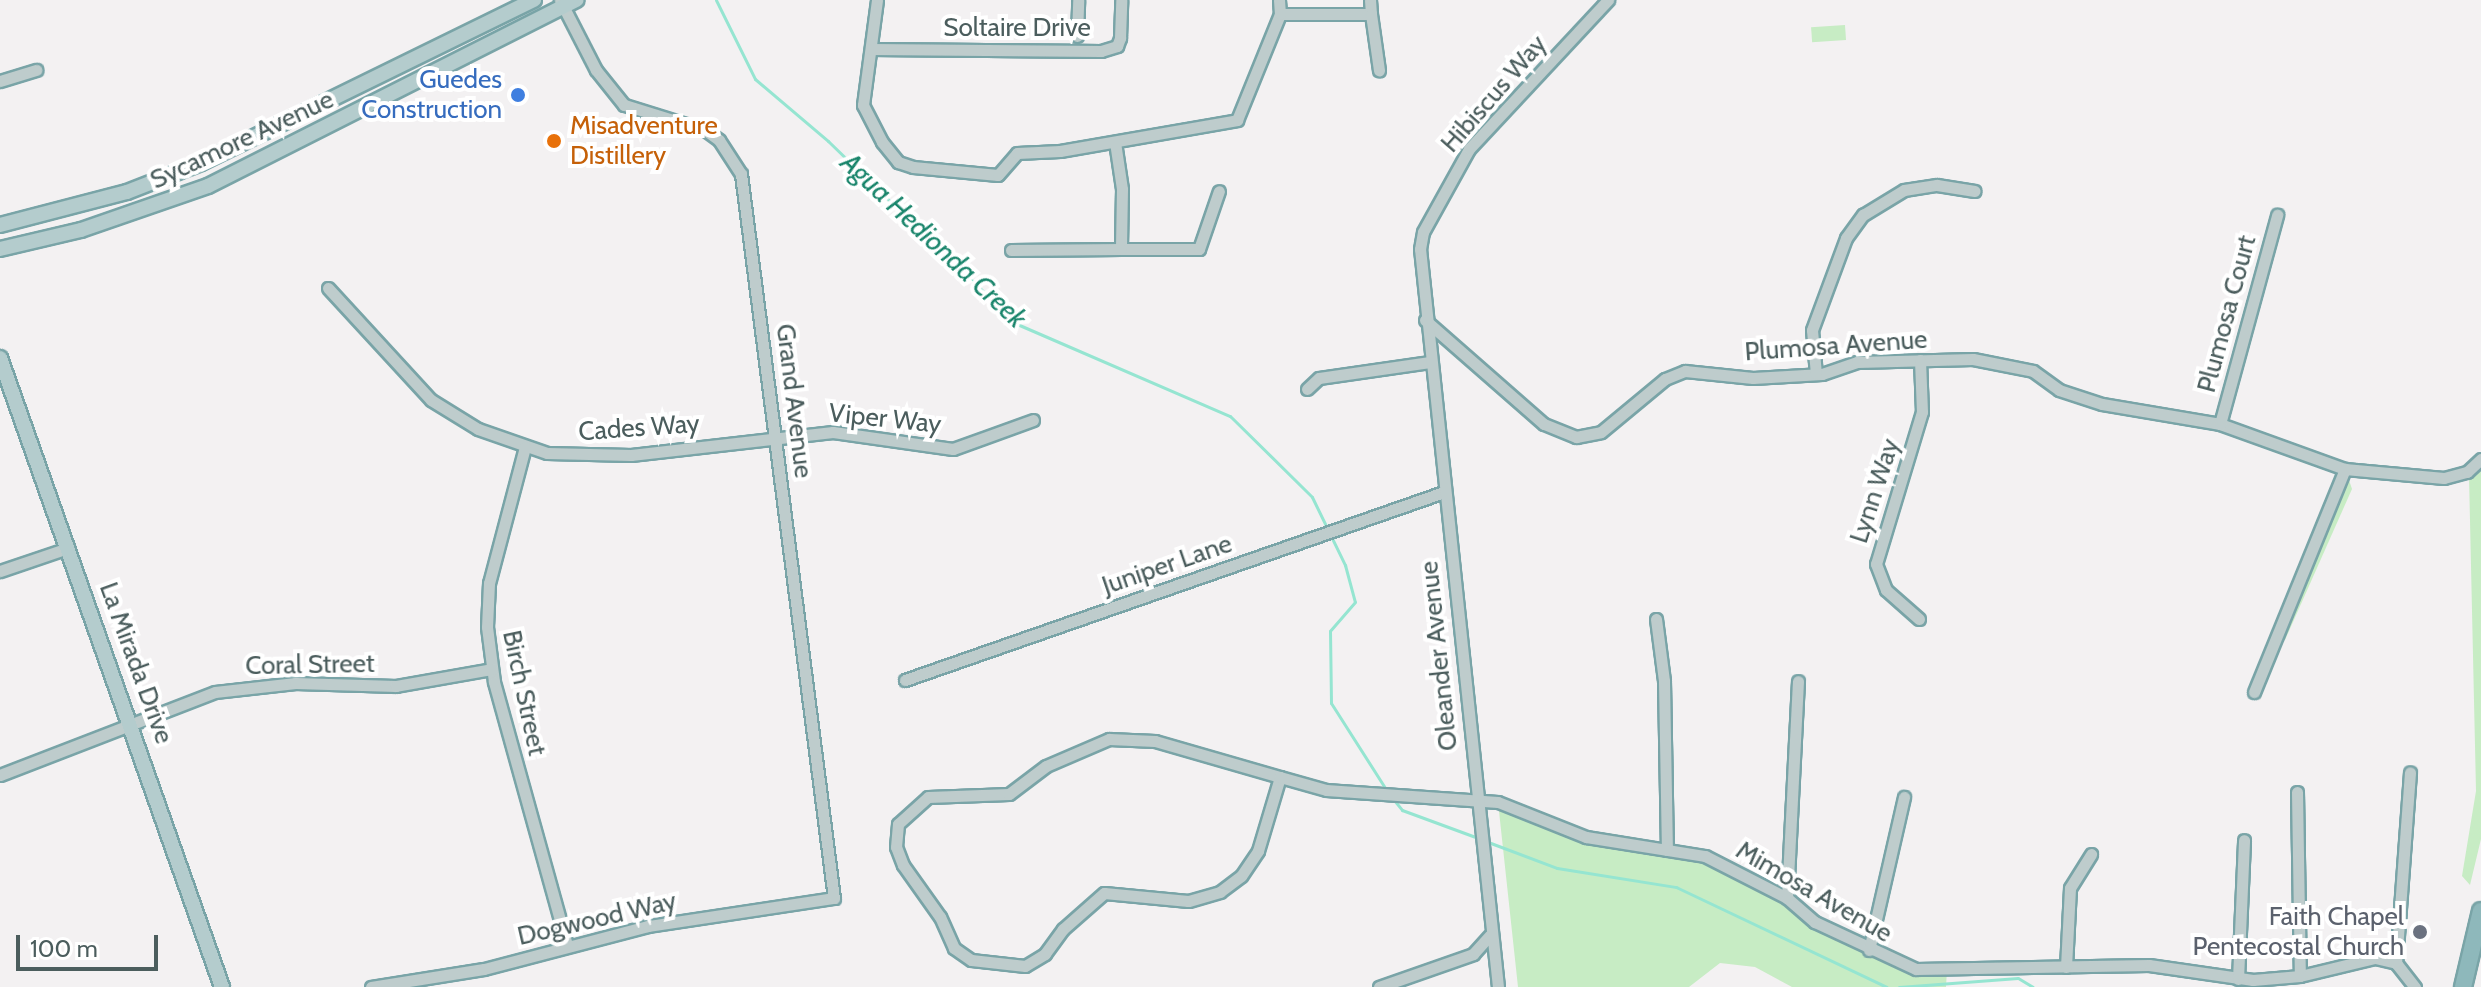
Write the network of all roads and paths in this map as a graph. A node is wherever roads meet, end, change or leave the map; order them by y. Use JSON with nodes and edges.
{"nodes":[{"id":1,"x":534,"y":0,"type":"edge"},
{"id":2,"x":877,"y":0,"type":"edge"},
{"id":3,"x":1078,"y":0,"type":"edge"},
{"id":4,"x":1121,"y":0,"type":"edge"},
{"id":5,"x":1279,"y":0,"type":"edge"},
{"id":6,"x":1370,"y":0,"type":"edge"},
{"id":7,"x":1608,"y":0,"type":"edge"},
{"id":8,"x":567,"y":2,"type":"edge"},
{"id":9,"x":1280,"y":14,"type":"junction"},
{"id":10,"x":1371,"y":14,"type":"junction"},
{"id":11,"x":1077,"y":36,"type":"dead end"},
{"id":12,"x":871,"y":49,"type":"junction"},
{"id":13,"x":36,"y":70,"type":"dead end"},
{"id":14,"x":1379,"y":70,"type":"dead end"},
{"id":15,"x":0,"y":81,"type":"edge"},
{"id":16,"x":1115,"y":142,"type":"junction"},
{"id":17,"x":1219,"y":191,"type":"dead end"},
{"id":18,"x":1975,"y":191,"type":"dead end"},
{"id":19,"x":2277,"y":215,"type":"dead end"},
{"id":20,"x":0,"y":225,"type":"edge"},
{"id":21,"x":0,"y":249,"type":"edge"},
{"id":22,"x":1121,"y":249,"type":"junction"},
{"id":23,"x":1011,"y":250,"type":"dead end"},
{"id":24,"x":328,"y":288,"type":"dead end"},
{"id":25,"x":1425,"y":320,"type":"junction"},
{"id":26,"x":0,"y":358,"type":"edge"},
{"id":27,"x":1920,"y":360,"type":"junction"},
{"id":28,"x":1430,"y":362,"type":"junction"},
{"id":29,"x":1816,"y":374,"type":"junction"},
{"id":30,"x":1307,"y":389,"type":"dead end"},
{"id":31,"x":1033,"y":420,"type":"dead end"},
{"id":32,"x":2220,"y":424,"type":"junction"},
{"id":33,"x":776,"y":437,"type":"junction"},
{"id":34,"x":525,"y":447,"type":"junction"},
{"id":35,"x":2481,"y":459,"type":"edge"},
{"id":36,"x":2345,"y":469,"type":"junction"},
{"id":37,"x":1444,"y":492,"type":"junction"},
{"id":38,"x":68,"y":548,"type":"junction"},
{"id":39,"x":0,"y":571,"type":"edge"},
{"id":40,"x":1656,"y":619,"type":"dead end"},
{"id":41,"x":1919,"y":619,"type":"dead end"},
{"id":42,"x":492,"y":669,"type":"junction"},
{"id":43,"x":905,"y":680,"type":"dead end"},
{"id":44,"x":1798,"y":681,"type":"dead end"},
{"id":45,"x":2254,"y":692,"type":"dead end"},
{"id":46,"x":133,"y":724,"type":"junction"},
{"id":47,"x":2410,"y":773,"type":"dead end"},
{"id":48,"x":0,"y":775,"type":"edge"},
{"id":49,"x":1280,"y":777,"type":"junction"},
{"id":50,"x":2297,"y":792,"type":"dead end"},
{"id":51,"x":1904,"y":797,"type":"dead end"},
{"id":52,"x":1476,"y":798,"type":"junction"},
{"id":53,"x":2244,"y":840,"type":"dead end"},
{"id":54,"x":1667,"y":850,"type":"junction"},
{"id":55,"x":2091,"y":854,"type":"dead end"},
{"id":56,"x":834,"y":898,"type":"joint"},
{"id":57,"x":1787,"y":898,"type":"junction"},
{"id":58,"x":2481,"y":911,"type":"edge"},
{"id":59,"x":1490,"y":934,"type":"junction"},
{"id":60,"x":567,"y":946,"type":"junction"},
{"id":61,"x":1869,"y":950,"type":"junction"},
{"id":62,"x":2396,"y":963,"type":"junction"},
{"id":63,"x":2066,"y":967,"type":"junction"},
{"id":64,"x":2300,"y":976,"type":"junction"},
{"id":65,"x":2238,"y":979,"type":"junction"},
{"id":66,"x":222,"y":987,"type":"edge"},
{"id":67,"x":371,"y":987,"type":"edge"},
{"id":68,"x":1379,"y":987,"type":"edge"},
{"id":69,"x":1498,"y":987,"type":"edge"},
{"id":70,"x":2415,"y":987,"type":"edge"},
{"id":71,"x":2463,"y":987,"type":"edge"}],
"edges":[{"from":1,"to":20,"type":"main road","name":"Sycamore Avenue"},
{"from":2,"to":12,"type":"street"},
{"from":3,"to":11,"type":"street"},
{"from":4,"to":12,"type":"street","name":"Soltaire Drive"},
{"from":5,"to":9,"type":"street"},
{"from":6,"to":10,"type":"street"},
{"from":7,"to":25,"type":"street","name":"Hibiscus Way"},
{"from":8,"to":21,"type":"main road","name":"Sycamore Avenue"},
{"from":8,"to":33,"type":"street","name":"Grand Avenue"},
{"from":9,"to":10,"type":"street"},
{"from":9,"to":16,"type":"street"},
{"from":10,"to":14,"type":"street"},
{"from":12,"to":16,"type":"street"},
{"from":13,"to":15,"type":"street"},
{"from":16,"to":22,"type":"street"},
{"from":17,"to":22,"type":"street"},
{"from":18,"to":29,"type":"street"},
{"from":19,"to":32,"type":"street","name":"Plumosa Court"},
{"from":22,"to":23,"type":"street"},
{"from":24,"to":34,"type":"street","name":"Cades Way"},
{"from":25,"to":28,"type":"street","name":"Oleander Avenue"},
{"from":25,"to":29,"type":"street","name":"Plumosa Avenue"},
{"from":26,"to":38,"type":"main road","name":"La Mirada Drive"},
{"from":27,"to":29,"type":"street","name":"Plumosa Avenue"},
{"from":27,"to":32,"type":"street","name":"Plumosa Avenue"},
{"from":27,"to":41,"type":"street","name":"Lynn Way"},
{"from":28,"to":30,"type":"street"},
{"from":28,"to":37,"type":"street","name":"Oleander Avenue"},
{"from":31,"to":33,"type":"street","name":"Viper Way"},
{"from":32,"to":36,"type":"street","name":"Plumosa Avenue"},
{"from":33,"to":34,"type":"street","name":"Cades Way"},
{"from":33,"to":56,"type":"street","name":"Grand Avenue"},
{"from":34,"to":42,"type":"street","name":"Birch Street"},
{"from":35,"to":36,"type":"street","name":"Plumosa Avenue"},
{"from":36,"to":45,"type":"street"},
{"from":37,"to":43,"type":"street","name":"Juniper Lane"},
{"from":37,"to":52,"type":"street","name":"Oleander Avenue"},
{"from":38,"to":39,"type":"street"},
{"from":38,"to":46,"type":"main road","name":"La Mirada Drive"},
{"from":40,"to":54,"type":"street"},
{"from":42,"to":46,"type":"street","name":"Coral Street"},
{"from":42,"to":60,"type":"street","name":"Birch Street"},
{"from":44,"to":57,"type":"street"},
{"from":46,"to":48,"type":"street","name":"Coral Street"},
{"from":46,"to":66,"type":"main road","name":"La Mirada Drive"},
{"from":47,"to":62,"type":"street"},
{"from":49,"to":49,"type":"street","name":"Mimosa Avenue"},
{"from":49,"to":52,"type":"street","name":"Mimosa Avenue"},
{"from":50,"to":64,"type":"street"},
{"from":51,"to":61,"type":"street"},
{"from":52,"to":54,"type":"street","name":"Mimosa Avenue"},
{"from":52,"to":59,"type":"street","name":"Oleander Avenue"},
{"from":53,"to":65,"type":"street"},
{"from":54,"to":57,"type":"street","name":"Mimosa Avenue"},
{"from":55,"to":63,"type":"street"},
{"from":56,"to":60,"type":"street","name":"Dogwood Way"},
{"from":57,"to":61,"type":"street","name":"Mimosa Avenue"},
{"from":58,"to":71,"type":"highway"},
{"from":59,"to":68,"type":"street"},
{"from":59,"to":69,"type":"street","name":"Oleander Avenue"},
{"from":60,"to":67,"type":"street","name":"Dogwood Way"},
{"from":61,"to":63,"type":"street","name":"Mimosa Avenue"},
{"from":62,"to":64,"type":"street","name":"Mimosa Avenue"},
{"from":62,"to":70,"type":"street"},
{"from":63,"to":65,"type":"street","name":"Mimosa Avenue"},
{"from":64,"to":65,"type":"street","name":"Mimosa Avenue"}]}
